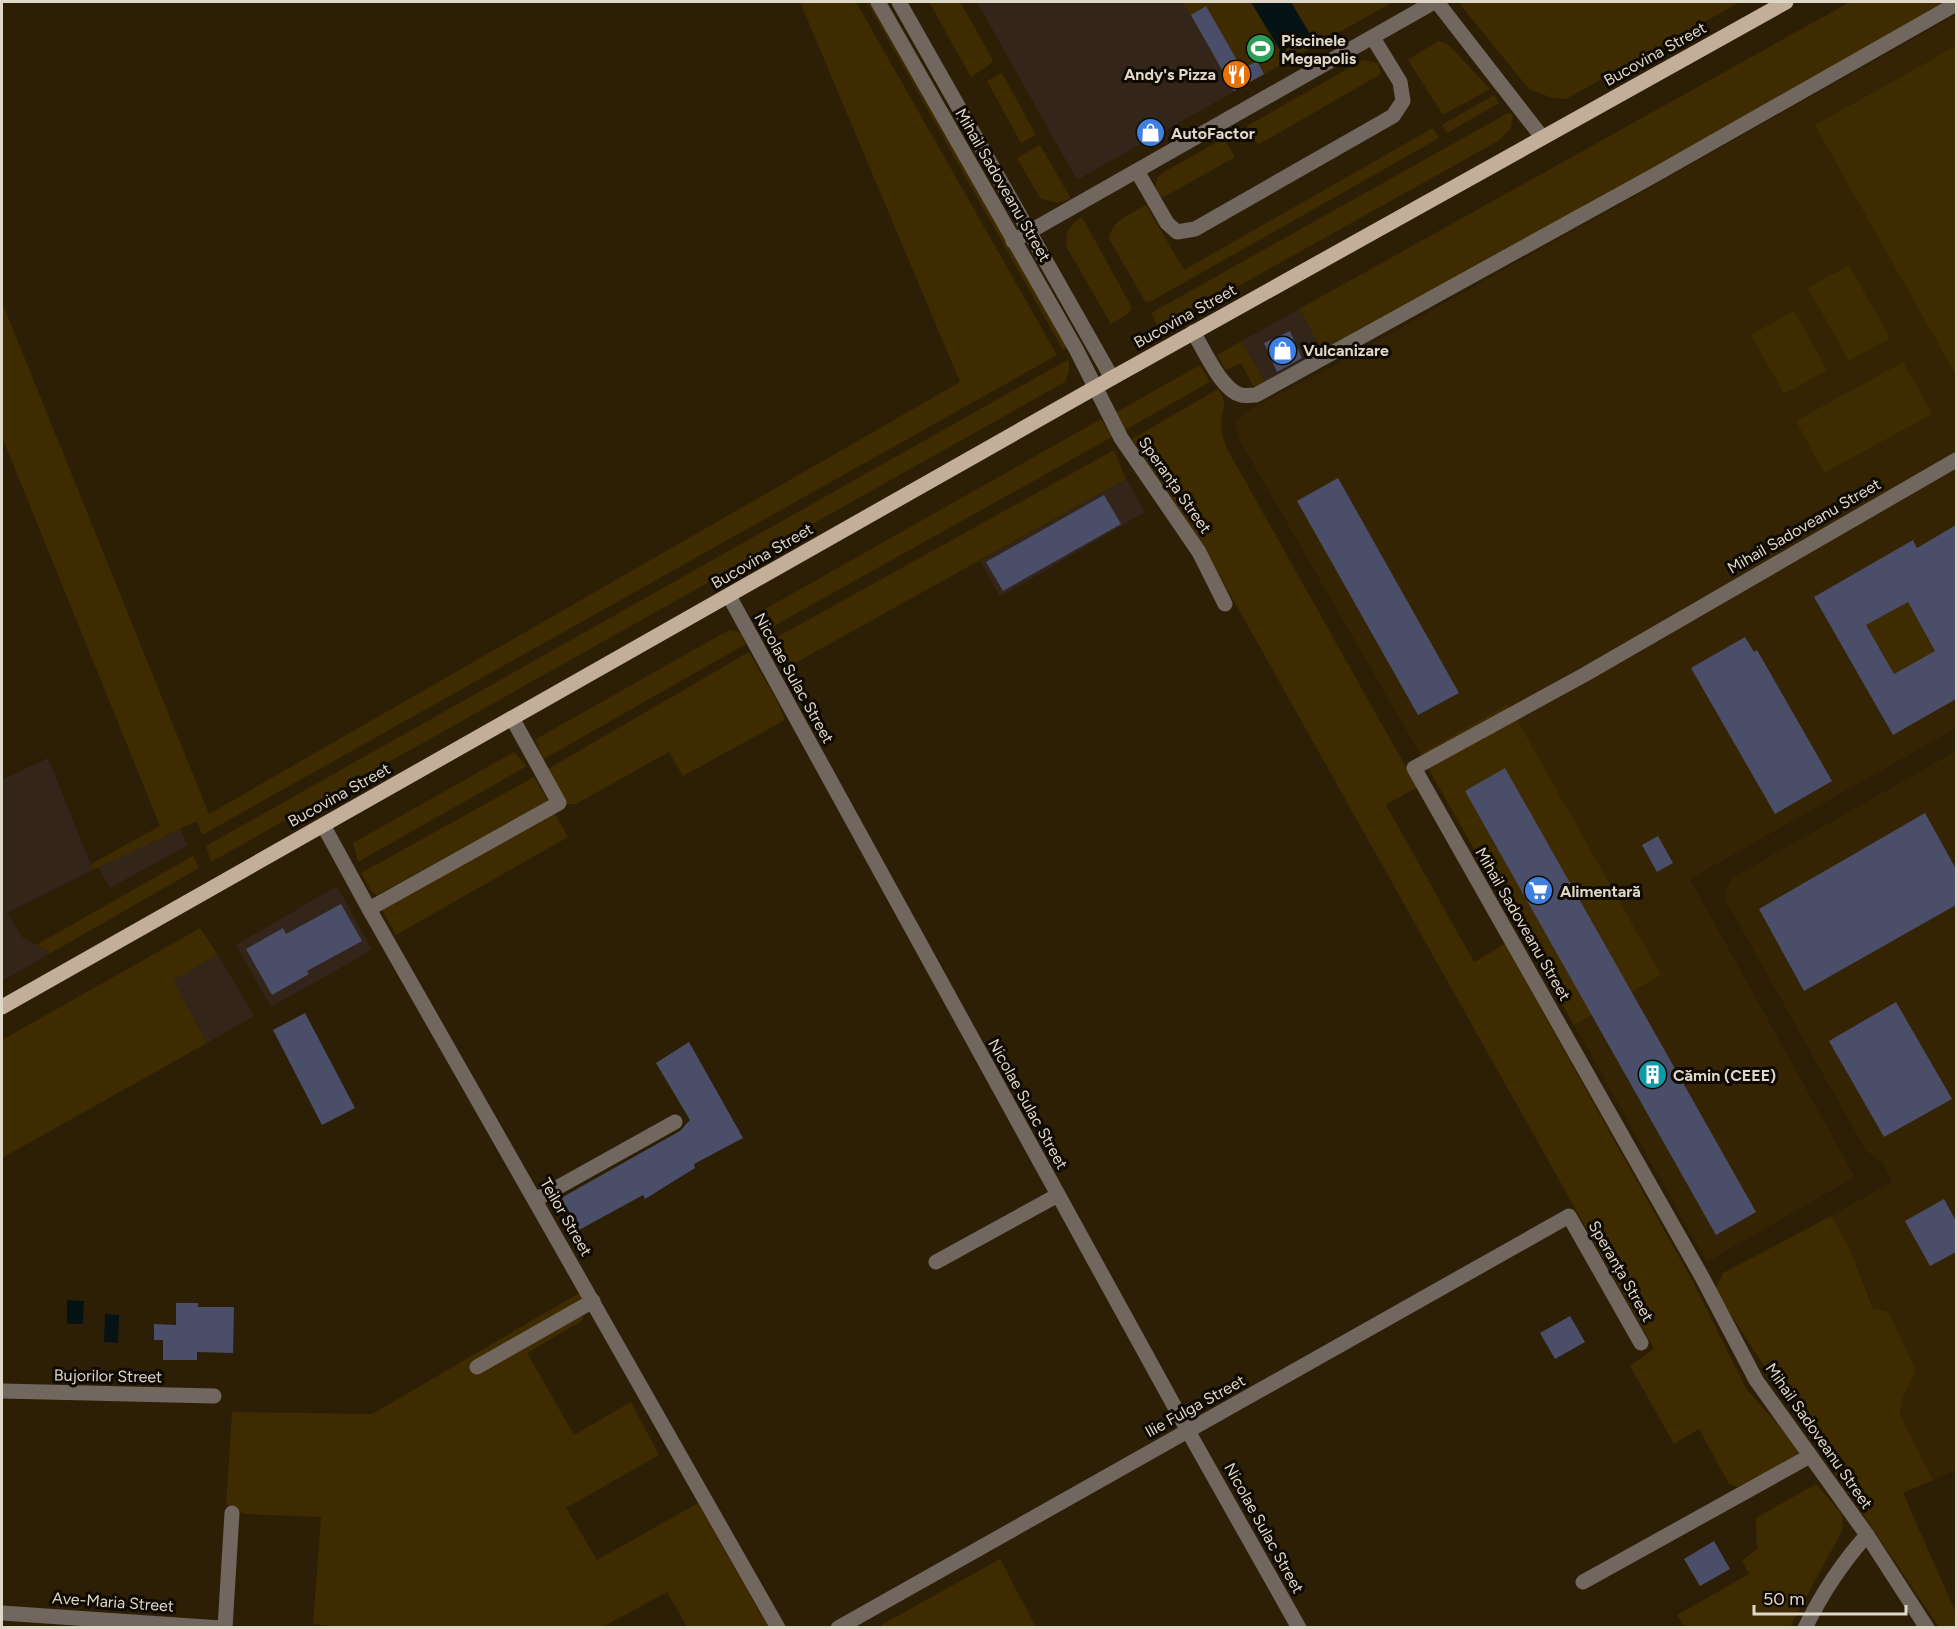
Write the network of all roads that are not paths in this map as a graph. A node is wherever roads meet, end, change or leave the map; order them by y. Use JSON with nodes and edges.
{"nodes":[{"id":1,"x":878,"y":2,"type":"edge"},
{"id":2,"x":899,"y":2,"type":"edge"},
{"id":3,"x":1436,"y":2,"type":"edge"},
{"id":4,"x":1786,"y":2,"type":"edge"},
{"id":5,"x":1956,"y":4,"type":"edge"},
{"id":6,"x":1373,"y":38,"type":"junction"},
{"id":7,"x":1542,"y":137,"type":"junction"},
{"id":8,"x":1137,"y":171,"type":"junction"},
{"id":9,"x":1029,"y":232,"type":"junction"},
{"id":10,"x":1013,"y":241,"type":"junction"},
{"id":11,"x":1193,"y":332,"type":"junction"},
{"id":12,"x":1112,"y":378,"type":"junction"},
{"id":13,"x":1096,"y":387,"type":"junction"},
{"id":14,"x":1956,"y":460,"type":"edge"},
{"id":15,"x":729,"y":596,"type":"junction"},
{"id":16,"x":1225,"y":604,"type":"dead end"},
{"id":17,"x":512,"y":718,"type":"junction"},
{"id":18,"x":323,"y":825,"type":"junction"},
{"id":19,"x":369,"y":909,"type":"junction"},
{"id":20,"x":2,"y":1008,"type":"edge"},
{"id":21,"x":675,"y":1122,"type":"dead end"},
{"id":22,"x":1058,"y":1195,"type":"junction"},
{"id":23,"x":535,"y":1200,"type":"junction"},
{"id":24,"x":1569,"y":1216,"type":"joint"},
{"id":25,"x":936,"y":1262,"type":"dead end"},
{"id":26,"x":593,"y":1301,"type":"junction"},
{"id":27,"x":1641,"y":1343,"type":"dead end"},
{"id":28,"x":477,"y":1367,"type":"dead end"},
{"id":29,"x":2,"y":1391,"type":"edge"},
{"id":30,"x":214,"y":1396,"type":"dead end"},
{"id":31,"x":1188,"y":1431,"type":"junction"},
{"id":32,"x":1810,"y":1456,"type":"junction"},
{"id":33,"x":232,"y":1513,"type":"dead end"},
{"id":34,"x":1867,"y":1535,"type":"junction"},
{"id":35,"x":1582,"y":1582,"type":"dead end"},
{"id":36,"x":5,"y":1616,"type":"edge"},
{"id":37,"x":223,"y":1628,"type":"edge"},
{"id":38,"x":778,"y":1628,"type":"edge"},
{"id":39,"x":838,"y":1628,"type":"edge"},
{"id":40,"x":1299,"y":1628,"type":"edge"},
{"id":41,"x":1805,"y":1628,"type":"edge"},
{"id":42,"x":1928,"y":1628,"type":"edge"}],
"edges":[{"from":1,"to":10,"type":"street","name":"Mihail Sadoveanu Street"},
{"from":2,"to":9,"type":"street","name":"Mihail Sadoveanu Street"},
{"from":3,"to":6,"type":"street"},
{"from":3,"to":7,"type":"street"},
{"from":4,"to":7,"type":"main road","name":"Bucovina Street"},
{"from":5,"to":11,"type":"street"},
{"from":6,"to":8,"type":"street"},
{"from":6,"to":8,"type":"street"},
{"from":7,"to":11,"type":"main road","name":"Bucovina Street"},
{"from":8,"to":9,"type":"street"},
{"from":9,"to":10,"type":"street"},
{"from":9,"to":12,"type":"street","name":"Mihail Sadoveanu Street"},
{"from":10,"to":13,"type":"street","name":"Mihail Sadoveanu Street"},
{"from":11,"to":12,"type":"main road","name":"Bucovina Street"},
{"from":12,"to":13,"type":"main road","name":"Bucovina Street"},
{"from":13,"to":15,"type":"main road","name":"Bucovina Street"},
{"from":13,"to":16,"type":"street","name":"Speranța Street"},
{"from":14,"to":32,"type":"street","name":"Mihail Sadoveanu Street"},
{"from":15,"to":17,"type":"main road","name":"Bucovina Street"},
{"from":15,"to":22,"type":"street","name":"Nicolae Sulac Street"},
{"from":17,"to":18,"type":"main road","name":"Bucovina Street"},
{"from":17,"to":19,"type":"street"},
{"from":18,"to":19,"type":"street","name":"Teilor Street"},
{"from":18,"to":20,"type":"main road","name":"Bucovina Street"},
{"from":19,"to":23,"type":"street","name":"Teilor Street"},
{"from":21,"to":23,"type":"street"},
{"from":22,"to":25,"type":"street"},
{"from":22,"to":31,"type":"street","name":"Nicolae Sulac Street"},
{"from":23,"to":26,"type":"street","name":"Teilor Street"},
{"from":24,"to":27,"type":"street","name":"Speranța Street"},
{"from":24,"to":31,"type":"street","name":"Ilie Fulga Street"},
{"from":26,"to":28,"type":"street"},
{"from":26,"to":38,"type":"street","name":"Teilor Street"},
{"from":29,"to":30,"type":"street","name":"Bujorilor Street"},
{"from":31,"to":39,"type":"street","name":"Ilie Fulga Street"},
{"from":31,"to":40,"type":"street","name":"Nicolae Sulac Street"},
{"from":32,"to":34,"type":"street","name":"Mihail Sadoveanu Street"},
{"from":32,"to":35,"type":"street"},
{"from":33,"to":37,"type":"street"},
{"from":34,"to":41,"type":"street"},
{"from":34,"to":42,"type":"street","name":"Mihail Sadoveanu Street"},
{"from":36,"to":37,"type":"street","name":"Ave-Maria Street"}]}
